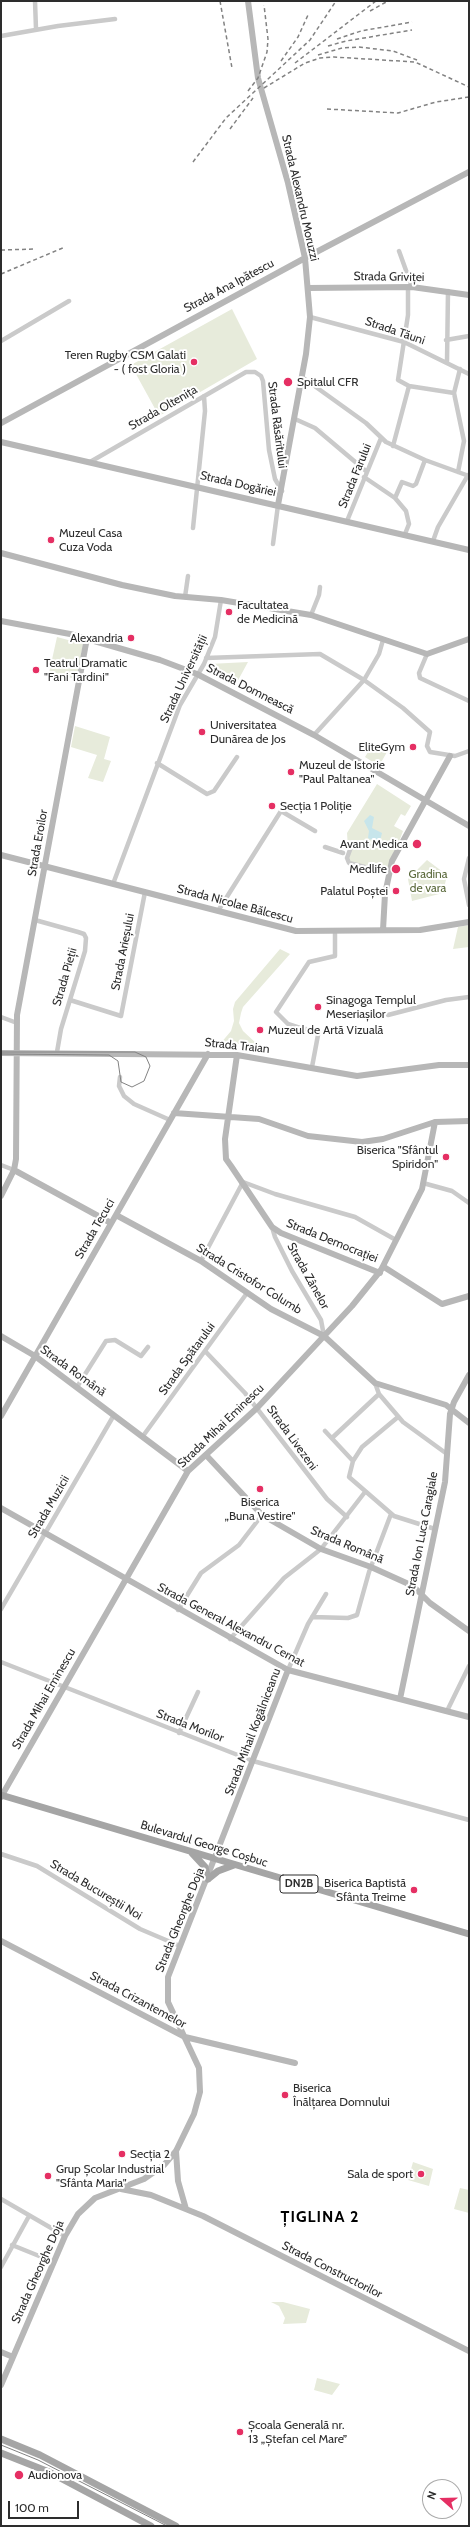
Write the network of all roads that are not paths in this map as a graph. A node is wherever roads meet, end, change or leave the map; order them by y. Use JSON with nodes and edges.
{"nodes":[{"id":1,"x":35,"y":1,"type":"edge"},
{"id":2,"x":248,"y":1,"type":"edge"},
{"id":3,"x":115,"y":19,"type":"dead end"},
{"id":4,"x":36,"y":29,"type":"junction"},
{"id":5,"x":1,"y":36,"type":"edge"},
{"id":6,"x":469,"y":172,"type":"edge"},
{"id":7,"x":399,"y":251,"type":"dead end"},
{"id":8,"x":305,"y":258,"type":"junction"},
{"id":9,"x":308,"y":288,"type":"junction"},
{"id":10,"x":410,"y":288,"type":"junction"},
{"id":11,"x":448,"y":291,"type":"junction"},
{"id":12,"x":469,"y":295,"type":"edge"},
{"id":13,"x":69,"y":301,"type":"dead end"},
{"id":14,"x":310,"y":317,"type":"junction"},
{"id":15,"x":469,"y":336,"type":"edge"},
{"id":16,"x":446,"y":340,"type":"junction"},
{"id":17,"x":1,"y":341,"type":"edge"},
{"id":18,"x":404,"y":342,"type":"junction"},
{"id":19,"x":447,"y":362,"type":"junction"},
{"id":20,"x":460,"y":369,"type":"junction"},
{"id":21,"x":246,"y":372,"type":"joint"},
{"id":22,"x":469,"y":374,"type":"edge"},
{"id":23,"x":302,"y":377,"type":"junction"},
{"id":24,"x":409,"y":386,"type":"junction"},
{"id":25,"x":454,"y":393,"type":"junction"},
{"id":26,"x":204,"y":396,"type":"junction"},
{"id":27,"x":295,"y":419,"type":"junction"},
{"id":28,"x":1,"y":423,"type":"edge"},
{"id":29,"x":381,"y":438,"type":"junction"},
{"id":30,"x":1,"y":442,"type":"edge"},
{"id":31,"x":393,"y":446,"type":"junction"},
{"id":32,"x":425,"y":460,"type":"junction"},
{"id":33,"x":90,"y":462,"type":"junction"},
{"id":34,"x":366,"y":471,"type":"junction"},
{"id":35,"x":458,"y":472,"type":"junction"},
{"id":36,"x":469,"y":475,"type":"edge"},
{"id":37,"x":364,"y":477,"type":"junction"},
{"id":38,"x":198,"y":486,"type":"junction"},
{"id":39,"x":282,"y":491,"type":"junction"},
{"id":40,"x":394,"y":498,"type":"junction"},
{"id":41,"x":278,"y":505,"type":"junction"},
{"id":42,"x":347,"y":521,"type":"junction"},
{"id":43,"x":193,"y":528,"type":"dead end"},
{"id":44,"x":405,"y":534,"type":"junction"},
{"id":45,"x":433,"y":541,"type":"junction"},
{"id":46,"x":273,"y":544,"type":"dead end"},
{"id":47,"x":469,"y":550,"type":"edge"},
{"id":48,"x":1,"y":552,"type":"edge"},
{"id":49,"x":188,"y":576,"type":"dead end"},
{"id":50,"x":320,"y":587,"type":"dead end"},
{"id":51,"x":185,"y":597,"type":"junction"},
{"id":52,"x":221,"y":600,"type":"junction"},
{"id":53,"x":311,"y":615,"type":"junction"},
{"id":54,"x":1,"y":621,"type":"edge"},
{"id":55,"x":87,"y":638,"type":"junction"},
{"id":56,"x":383,"y":640,"type":"junction"},
{"id":57,"x":469,"y":640,"type":"edge"},
{"id":58,"x":427,"y":654,"type":"junction"},
{"id":59,"x":206,"y":658,"type":"junction"},
{"id":60,"x":197,"y":674,"type":"junction"},
{"id":61,"x":364,"y":680,"type":"junction"},
{"id":62,"x":469,"y":701,"type":"edge"},
{"id":63,"x":314,"y":735,"type":"junction"},
{"id":64,"x":469,"y":751,"type":"edge"},
{"id":65,"x":450,"y":756,"type":"junction"},
{"id":66,"x":237,"y":757,"type":"dead end"},
{"id":67,"x":157,"y":763,"type":"junction"},
{"id":68,"x":425,"y":801,"type":"junction"},
{"id":69,"x":469,"y":826,"type":"edge"},
{"id":70,"x":315,"y":831,"type":"dead end"},
{"id":71,"x":326,"y":847,"type":"dead end"},
{"id":72,"x":351,"y":847,"type":"dead end"},
{"id":73,"x":344,"y":853,"type":"dead end"},
{"id":74,"x":1,"y":855,"type":"edge"},
{"id":75,"x":469,"y":858,"type":"edge"},
{"id":76,"x":45,"y":867,"type":"junction"},
{"id":77,"x":388,"y":872,"type":"junction"},
{"id":78,"x":113,"y":884,"type":"junction"},
{"id":79,"x":145,"y":892,"type":"junction"},
{"id":80,"x":469,"y":905,"type":"edge"},
{"id":81,"x":218,"y":911,"type":"junction"},
{"id":82,"x":35,"y":920,"type":"junction"},
{"id":83,"x":469,"y":922,"type":"edge"},
{"id":84,"x":383,"y":930,"type":"junction"},
{"id":85,"x":335,"y":932,"type":"junction"},
{"id":86,"x":469,"y":997,"type":"edge"},
{"id":87,"x":70,"y":1000,"type":"junction"},
{"id":88,"x":388,"y":1016,"type":"dead end"},
{"id":89,"x":1,"y":1017,"type":"edge"},
{"id":90,"x":17,"y":1023,"type":"junction"},
{"id":91,"x":18,"y":1052,"type":"junction"},
{"id":92,"x":57,"y":1052,"type":"junction"},
{"id":93,"x":1,"y":1053,"type":"edge"},
{"id":94,"x":208,"y":1054,"type":"junction"},
{"id":95,"x":237,"y":1055,"type":"junction"},
{"id":96,"x":469,"y":1065,"type":"edge"},
{"id":97,"x":312,"y":1067,"type":"junction"},
{"id":98,"x":120,"y":1077,"type":"dead end"},
{"id":99,"x":174,"y":1113,"type":"junction"},
{"id":100,"x":228,"y":1117,"type":"junction"},
{"id":101,"x":170,"y":1120,"type":"junction"},
{"id":102,"x":469,"y":1121,"type":"edge"},
{"id":103,"x":435,"y":1122,"type":"junction"},
{"id":104,"x":1,"y":1165,"type":"edge"},
{"id":105,"x":14,"y":1170,"type":"junction"},
{"id":106,"x":243,"y":1182,"type":"junction"},
{"id":107,"x":423,"y":1184,"type":"junction"},
{"id":108,"x":1,"y":1196,"type":"edge"},
{"id":109,"x":469,"y":1203,"type":"edge"},
{"id":110,"x":116,"y":1215,"type":"junction"},
{"id":111,"x":111,"y":1223,"type":"junction"},
{"id":112,"x":272,"y":1227,"type":"junction"},
{"id":113,"x":396,"y":1240,"type":"junction"},
{"id":114,"x":201,"y":1261,"type":"junction"},
{"id":115,"x":384,"y":1266,"type":"junction"},
{"id":116,"x":380,"y":1273,"type":"junction"},
{"id":117,"x":247,"y":1293,"type":"junction"},
{"id":118,"x":469,"y":1296,"type":"edge"},
{"id":119,"x":1,"y":1336,"type":"edge"},
{"id":120,"x":324,"y":1336,"type":"junction"},
{"id":121,"x":148,"y":1347,"type":"dead end"},
{"id":122,"x":205,"y":1351,"type":"junction"},
{"id":123,"x":35,"y":1356,"type":"junction"},
{"id":124,"x":469,"y":1375,"type":"edge"},
{"id":125,"x":375,"y":1383,"type":"junction"},
{"id":126,"x":77,"y":1387,"type":"junction"},
{"id":127,"x":379,"y":1394,"type":"junction"},
{"id":128,"x":257,"y":1408,"type":"junction"},
{"id":129,"x":452,"y":1408,"type":"junction"},
{"id":130,"x":114,"y":1415,"type":"junction"},
{"id":131,"x":1,"y":1416,"type":"edge"},
{"id":132,"x":398,"y":1417,"type":"junction"},
{"id":133,"x":469,"y":1423,"type":"edge"},
{"id":134,"x":325,"y":1431,"type":"dead end"},
{"id":135,"x":142,"y":1436,"type":"junction"},
{"id":136,"x":332,"y":1438,"type":"junction"},
{"id":137,"x":206,"y":1454,"type":"junction"},
{"id":138,"x":447,"y":1454,"type":"junction"},
{"id":139,"x":353,"y":1461,"type":"junction"},
{"id":140,"x":188,"y":1471,"type":"junction"},
{"id":141,"x":365,"y":1492,"type":"junction"},
{"id":142,"x":1,"y":1508,"type":"edge"},
{"id":143,"x":391,"y":1514,"type":"junction"},
{"id":144,"x":262,"y":1515,"type":"junction"},
{"id":145,"x":347,"y":1517,"type":"junction"},
{"id":146,"x":435,"y":1529,"type":"junction"},
{"id":147,"x":45,"y":1533,"type":"junction"},
{"id":148,"x":321,"y":1549,"type":"junction"},
{"id":149,"x":371,"y":1567,"type":"junction"},
{"id":150,"x":125,"y":1579,"type":"junction"},
{"id":151,"x":326,"y":1594,"type":"dead end"},
{"id":152,"x":421,"y":1595,"type":"junction"},
{"id":153,"x":1,"y":1610,"type":"edge"},
{"id":154,"x":178,"y":1610,"type":"junction"},
{"id":155,"x":312,"y":1617,"type":"junction"},
{"id":156,"x":469,"y":1631,"type":"edge"},
{"id":157,"x":230,"y":1639,"type":"junction"},
{"id":158,"x":1,"y":1662,"type":"edge"},
{"id":159,"x":469,"y":1666,"type":"edge"},
{"id":160,"x":288,"y":1670,"type":"junction"},
{"id":161,"x":64,"y":1686,"type":"junction"},
{"id":162,"x":198,"y":1692,"type":"dead end"},
{"id":163,"x":400,"y":1699,"type":"junction"},
{"id":164,"x":447,"y":1711,"type":"junction"},
{"id":165,"x":469,"y":1717,"type":"edge"},
{"id":166,"x":179,"y":1733,"type":"junction"},
{"id":167,"x":253,"y":1761,"type":"junction"},
{"id":168,"x":1,"y":1796,"type":"edge"},
{"id":169,"x":469,"y":1820,"type":"edge"},
{"id":170,"x":190,"y":1851,"type":"junction"},
{"id":171,"x":1,"y":1854,"type":"edge"},
{"id":172,"x":216,"y":1859,"type":"junction"},
{"id":173,"x":235,"y":1865,"type":"junction"},
{"id":174,"x":208,"y":1879,"type":"junction"},
{"id":175,"x":469,"y":1934,"type":"edge"},
{"id":176,"x":1,"y":1941,"type":"edge"},
{"id":177,"x":180,"y":1946,"type":"junction"},
{"id":178,"x":185,"y":2037,"type":"junction"},
{"id":179,"x":295,"y":2063,"type":"dead end"},
{"id":180,"x":176,"y":2150,"type":"junction"},
{"id":181,"x":119,"y":2189,"type":"junction"},
{"id":182,"x":1,"y":2199,"type":"edge"},
{"id":183,"x":186,"y":2208,"type":"junction"},
{"id":184,"x":29,"y":2216,"type":"junction"},
{"id":185,"x":66,"y":2236,"type":"junction"},
{"id":186,"x":12,"y":2244,"type":"junction"},
{"id":187,"x":54,"y":2262,"type":"junction"},
{"id":188,"x":1,"y":2267,"type":"edge"},
{"id":189,"x":469,"y":2351,"type":"edge"},
{"id":190,"x":1,"y":2352,"type":"edge"},
{"id":191,"x":13,"y":2356,"type":"junction"},
{"id":192,"x":1,"y":2386,"type":"edge"},
{"id":193,"x":2,"y":2439,"type":"edge"},
{"id":194,"x":1,"y":2453,"type":"edge"},
{"id":195,"x":151,"y":2526,"type":"edge"},
{"id":196,"x":176,"y":2526,"type":"edge"}],
"edges":[{"from":1,"to":4,"type":"street"},
{"from":2,"to":8,"type":"street","name":"Strada Alexandru Moruzzi"},
{"from":3,"to":4,"type":"street"},
{"from":4,"to":5,"type":"street"},
{"from":6,"to":8,"type":"street","name":"Strada Ana Ipătescu"},
{"from":7,"to":10,"type":"street"},
{"from":8,"to":9,"type":"street","name":"Strada Alexandru Moruzzi"},
{"from":8,"to":28,"type":"street","name":"Strada Ana Ipătescu"},
{"from":9,"to":10,"type":"street","name":"Strada Griviței"},
{"from":9,"to":14,"type":"street","name":"Strada Alexandru Moruzzi"},
{"from":10,"to":11,"type":"street","name":"Strada Griviței"},
{"from":10,"to":18,"type":"street"},
{"from":11,"to":12,"type":"street","name":"Strada Griviței"},
{"from":11,"to":16,"type":"street"},
{"from":13,"to":17,"type":"street"},
{"from":14,"to":18,"type":"street","name":"Strada Tăuni"},
{"from":14,"to":23,"type":"street","name":"Strada Alexandru Moruzzi"},
{"from":15,"to":16,"type":"street"},
{"from":16,"to":19,"type":"street"},
{"from":18,"to":19,"type":"street","name":"Strada Tăuni"},
{"from":18,"to":24,"type":"street"},
{"from":19,"to":20,"type":"street","name":"Strada Tăuni"},
{"from":20,"to":22,"type":"street","name":"Strada Tăuni"},
{"from":20,"to":25,"type":"street"},
{"from":21,"to":26,"type":"street","name":"Strada Oltenița"},
{"from":21,"to":39,"type":"street","name":"Strada Răsăritului"},
{"from":23,"to":27,"type":"street","name":"Strada Alexandru Moruzzi"},
{"from":23,"to":29,"type":"street"},
{"from":24,"to":25,"type":"street"},
{"from":24,"to":31,"type":"street"},
{"from":25,"to":35,"type":"street"},
{"from":26,"to":33,"type":"street","name":"Strada Oltenița"},
{"from":26,"to":38,"type":"street"},
{"from":27,"to":34,"type":"street"},
{"from":27,"to":39,"type":"street","name":"Strada Alexandru Moruzzi"},
{"from":29,"to":31,"type":"street"},
{"from":29,"to":34,"type":"street","name":"Strada Farului"},
{"from":30,"to":33,"type":"street","name":"Strada Dogăriei"},
{"from":31,"to":32,"type":"street"},
{"from":32,"to":35,"type":"street"},
{"from":32,"to":40,"type":"street"},
{"from":33,"to":38,"type":"street","name":"Strada Dogăriei"},
{"from":34,"to":37,"type":"street","name":"Strada Farului"},
{"from":35,"to":36,"type":"street"},
{"from":36,"to":45,"type":"street"},
{"from":37,"to":40,"type":"street"},
{"from":37,"to":42,"type":"street","name":"Strada Farului"},
{"from":38,"to":41,"type":"street","name":"Strada Dogăriei"},
{"from":38,"to":43,"type":"street"},
{"from":39,"to":41,"type":"street","name":"Strada Alexandru Moruzzi"},
{"from":40,"to":44,"type":"street"},
{"from":41,"to":42,"type":"street","name":"Strada Dogăriei"},
{"from":41,"to":46,"type":"street","name":"Strada Alexandru Moruzzi"},
{"from":42,"to":44,"type":"street","name":"Strada Dogăriei"},
{"from":44,"to":45,"type":"street","name":"Strada Dogăriei"},
{"from":45,"to":47,"type":"street","name":"Strada Dogăriei"},
{"from":48,"to":51,"type":"street"},
{"from":49,"to":51,"type":"street"},
{"from":50,"to":53,"type":"street"},
{"from":51,"to":52,"type":"street"},
{"from":52,"to":53,"type":"street"},
{"from":52,"to":59,"type":"street","name":"Strada Universității"},
{"from":53,"to":56,"type":"street"},
{"from":54,"to":55,"type":"street","name":"Strada Domnească"},
{"from":55,"to":60,"type":"street","name":"Strada Domnească"},
{"from":55,"to":76,"type":"street","name":"Strada Eroilor"},
{"from":56,"to":58,"type":"street"},
{"from":56,"to":61,"type":"street"},
{"from":57,"to":58,"type":"street"},
{"from":58,"to":62,"type":"street"},
{"from":59,"to":60,"type":"street","name":"Strada Universității"},
{"from":59,"to":61,"type":"street"},
{"from":60,"to":63,"type":"street","name":"Strada Domnească"},
{"from":60,"to":67,"type":"street","name":"Strada Universității"},
{"from":61,"to":63,"type":"street"},
{"from":61,"to":65,"type":"street"},
{"from":63,"to":68,"type":"street","name":"Strada Domnească"},
{"from":64,"to":65,"type":"street"},
{"from":65,"to":68,"type":"street"},
{"from":66,"to":67,"type":"street"},
{"from":67,"to":78,"type":"street","name":"Strada Universității"},
{"from":68,"to":69,"type":"street","name":"Strada Domnească"},
{"from":68,"to":77,"type":"street"},
{"from":70,"to":81,"type":"street"},
{"from":71,"to":73,"type":"street"},
{"from":72,"to":77,"type":"street"},
{"from":74,"to":76,"type":"street","name":"Strada Nicolae Bălcescu"},
{"from":75,"to":80,"type":"street"},
{"from":76,"to":78,"type":"street","name":"Strada Nicolae Bălcescu"},
{"from":76,"to":82,"type":"street","name":"Strada Eroilor"},
{"from":77,"to":84,"type":"street"},
{"from":78,"to":79,"type":"street","name":"Strada Nicolae Bălcescu"},
{"from":79,"to":81,"type":"street","name":"Strada Nicolae Bălcescu"},
{"from":79,"to":87,"type":"street","name":"Strada Arieșului"},
{"from":81,"to":85,"type":"street","name":"Strada Nicolae Bălcescu"},
{"from":82,"to":87,"type":"street","name":"Strada Pieții"},
{"from":82,"to":90,"type":"street","name":"Strada Eroilor"},
{"from":83,"to":84,"type":"street","name":"Strada Nicolae Bălcescu"},
{"from":84,"to":85,"type":"street","name":"Strada Nicolae Bălcescu"},
{"from":85,"to":97,"type":"street"},
{"from":86,"to":88,"type":"street"},
{"from":87,"to":92,"type":"street","name":"Strada Pieții"},
{"from":89,"to":90,"type":"street"},
{"from":90,"to":91,"type":"street","name":"Strada Eroilor"},
{"from":91,"to":92,"type":"street","name":"Strada Traian"},
{"from":91,"to":93,"type":"street","name":"Strada Traian"},
{"from":91,"to":105,"type":"street","name":"Strada Eroilor"},
{"from":92,"to":94,"type":"street","name":"Strada Traian"},
{"from":94,"to":95,"type":"street","name":"Strada Traian"},
{"from":94,"to":99,"type":"street","name":"Strada Tecuci"},
{"from":95,"to":97,"type":"street","name":"Strada Traian"},
{"from":95,"to":100,"type":"street","name":"Strada Democrației"},
{"from":96,"to":97,"type":"street","name":"Strada Traian"},
{"from":98,"to":101,"type":"street"},
{"from":99,"to":100,"type":"street"},
{"from":99,"to":101,"type":"street","name":"Strada Tecuci"},
{"from":100,"to":103,"type":"street"},
{"from":100,"to":106,"type":"street","name":"Strada Democrației"},
{"from":101,"to":110,"type":"street","name":"Strada Tecuci"},
{"from":102,"to":103,"type":"street"},
{"from":103,"to":107,"type":"street","name":"Strada Mihai Eminescu"},
{"from":104,"to":105,"type":"street"},
{"from":105,"to":108,"type":"street"},
{"from":105,"to":111,"type":"street"},
{"from":106,"to":112,"type":"street","name":"Strada Democrației"},
{"from":106,"to":113,"type":"street"},
{"from":106,"to":114,"type":"street"},
{"from":107,"to":109,"type":"street"},
{"from":107,"to":113,"type":"street","name":"Strada Mihai Eminescu"},
{"from":110,"to":111,"type":"street","name":"Strada Tecuci"},
{"from":110,"to":114,"type":"street","name":"Strada Cristofor Columb"},
{"from":111,"to":123,"type":"street","name":"Strada Tecuci"},
{"from":112,"to":116,"type":"street","name":"Strada Democrației"},
{"from":112,"to":120,"type":"street","name":"Strada Zânelor"},
{"from":113,"to":115,"type":"street","name":"Strada Mihai Eminescu"},
{"from":114,"to":117,"type":"street","name":"Strada Cristofor Columb"},
{"from":115,"to":116,"type":"street","name":"Strada Mihai Eminescu"},
{"from":115,"to":118,"type":"street","name":"Strada Democrației"},
{"from":116,"to":120,"type":"street","name":"Strada Mihai Eminescu"},
{"from":117,"to":120,"type":"street","name":"Strada Cristofor Columb"},
{"from":117,"to":122,"type":"street","name":"Strada Spătarului"},
{"from":119,"to":123,"type":"street","name":"Strada Română"},
{"from":120,"to":125,"type":"street","name":"Strada Cristofor Columb"},
{"from":120,"to":128,"type":"street","name":"Strada Mihai Eminescu"},
{"from":121,"to":126,"type":"street"},
{"from":122,"to":128,"type":"street","name":"Strada Livezeni"},
{"from":122,"to":135,"type":"street","name":"Strada Spătarului"},
{"from":123,"to":126,"type":"street","name":"Strada Română"},
{"from":123,"to":131,"type":"street","name":"Strada Tecuci"},
{"from":124,"to":129,"type":"street","name":"Strada Ion Luca Caragiale"},
{"from":125,"to":127,"type":"street"},
{"from":125,"to":129,"type":"street","name":"Strada Cristofor Columb"},
{"from":126,"to":130,"type":"street","name":"Strada Română"},
{"from":127,"to":132,"type":"street"},
{"from":127,"to":136,"type":"street"},
{"from":128,"to":137,"type":"street","name":"Strada Mihai Eminescu"},
{"from":128,"to":145,"type":"street","name":"Strada Livezeni"},
{"from":129,"to":133,"type":"street","name":"Strada Cristofor Columb"},
{"from":129,"to":138,"type":"street","name":"Strada Ion Luca Caragiale"},
{"from":130,"to":135,"type":"street","name":"Strada Română"},
{"from":130,"to":147,"type":"street","name":"Strada Muzicii"},
{"from":132,"to":138,"type":"street"},
{"from":132,"to":139,"type":"street"},
{"from":134,"to":136,"type":"street"},
{"from":135,"to":140,"type":"street","name":"Strada Română"},
{"from":136,"to":139,"type":"street"},
{"from":137,"to":140,"type":"street","name":"Strada Mihai Eminescu"},
{"from":137,"to":144,"type":"street","name":"Strada Română"},
{"from":138,"to":146,"type":"street","name":"Strada Ion Luca Caragiale"},
{"from":139,"to":141,"type":"street"},
{"from":140,"to":150,"type":"street","name":"Strada Mihai Eminescu"},
{"from":141,"to":143,"type":"street"},
{"from":141,"to":145,"type":"street"},
{"from":142,"to":147,"type":"street","name":"Strada General Alexandru Cernat"},
{"from":143,"to":146,"type":"street"},
{"from":143,"to":149,"type":"street"},
{"from":144,"to":148,"type":"street","name":"Strada Română"},
{"from":144,"to":154,"type":"street"},
{"from":145,"to":148,"type":"street"},
{"from":146,"to":152,"type":"street","name":"Strada Ion Luca Caragiale"},
{"from":147,"to":150,"type":"street","name":"Strada General Alexandru Cernat"},
{"from":147,"to":153,"type":"street","name":"Strada Muzicii"},
{"from":148,"to":149,"type":"street","name":"Strada Română"},
{"from":148,"to":157,"type":"street"},
{"from":149,"to":152,"type":"street","name":"Strada Română"},
{"from":149,"to":155,"type":"street"},
{"from":150,"to":154,"type":"street","name":"Strada General Alexandru Cernat"},
{"from":150,"to":161,"type":"street","name":"Strada Mihai Eminescu"},
{"from":151,"to":155,"type":"street","name":"Strada Mihail Kogălniceanu"},
{"from":152,"to":156,"type":"street","name":"Strada Română"},
{"from":152,"to":163,"type":"street","name":"Strada Ion Luca Caragiale"},
{"from":154,"to":157,"type":"street","name":"Strada General Alexandru Cernat"},
{"from":155,"to":160,"type":"street","name":"Strada Mihail Kogălniceanu"},
{"from":157,"to":160,"type":"street","name":"Strada General Alexandru Cernat"},
{"from":158,"to":161,"type":"street","name":"Strada Morilor"},
{"from":159,"to":164,"type":"street"},
{"from":160,"to":163,"type":"street","name":"Strada General Alexandru Cernat"},
{"from":160,"to":167,"type":"street","name":"Strada Mihail Kogălniceanu"},
{"from":161,"to":166,"type":"street","name":"Strada Morilor"},
{"from":161,"to":168,"type":"street","name":"Strada Mihai Eminescu"},
{"from":162,"to":166,"type":"street"},
{"from":163,"to":164,"type":"street","name":"Strada General Alexandru Cernat"},
{"from":164,"to":165,"type":"street","name":"Strada General Alexandru Cernat"},
{"from":166,"to":167,"type":"street","name":"Strada Morilor"},
{"from":167,"to":169,"type":"street","name":"Strada Morilor"},
{"from":167,"to":172,"type":"street","name":"Strada Mihail Kogălniceanu"},
{"from":168,"to":170,"type":"main road","name":"Bulevardul George Coșbuc","number":"DN2B"},
{"from":170,"to":172,"type":"main road","name":"Bulevardul George Coșbuc","number":"DN2B"},
{"from":170,"to":174,"type":"main road"},
{"from":171,"to":177,"type":"street","name":"Strada Bucureștii Noi"},
{"from":172,"to":173,"type":"main road","name":"Bulevardul George Coșbuc","number":"DN2B"},
{"from":172,"to":174,"type":"street","name":"Strada Gheorghe Doja"},
{"from":173,"to":174,"type":"main road"},
{"from":173,"to":175,"type":"main road","name":"Bulevardul George Coșbuc","number":"DN2B"},
{"from":174,"to":177,"type":"street","name":"Strada Gheorghe Doja"},
{"from":176,"to":178,"type":"street","name":"Strada Crizantemelor"},
{"from":177,"to":178,"type":"street","name":"Strada Gheorghe Doja"},
{"from":178,"to":179,"type":"street","name":"Strada Crizantemelor"},
{"from":178,"to":180,"type":"street","name":"Strada Gheorghe Doja"},
{"from":180,"to":181,"type":"street","name":"Strada Gheorghe Doja"},
{"from":180,"to":183,"type":"street"},
{"from":181,"to":183,"type":"street","name":"Strada Constructorilor"},
{"from":181,"to":185,"type":"street","name":"Strada Gheorghe Doja"},
{"from":182,"to":184,"type":"street"},
{"from":183,"to":189,"type":"street","name":"Strada Constructorilor"},
{"from":184,"to":185,"type":"street"},
{"from":184,"to":186,"type":"street"},
{"from":185,"to":187,"type":"street","name":"Strada Gheorghe Doja"},
{"from":186,"to":187,"type":"street"},
{"from":186,"to":188,"type":"street"},
{"from":187,"to":191,"type":"street","name":"Strada Gheorghe Doja"},
{"from":190,"to":191,"type":"street"},
{"from":191,"to":192,"type":"street","name":"Strada Gheorghe Doja"},
{"from":193,"to":196,"type":"main road"},
{"from":194,"to":195,"type":"main road"}]}
